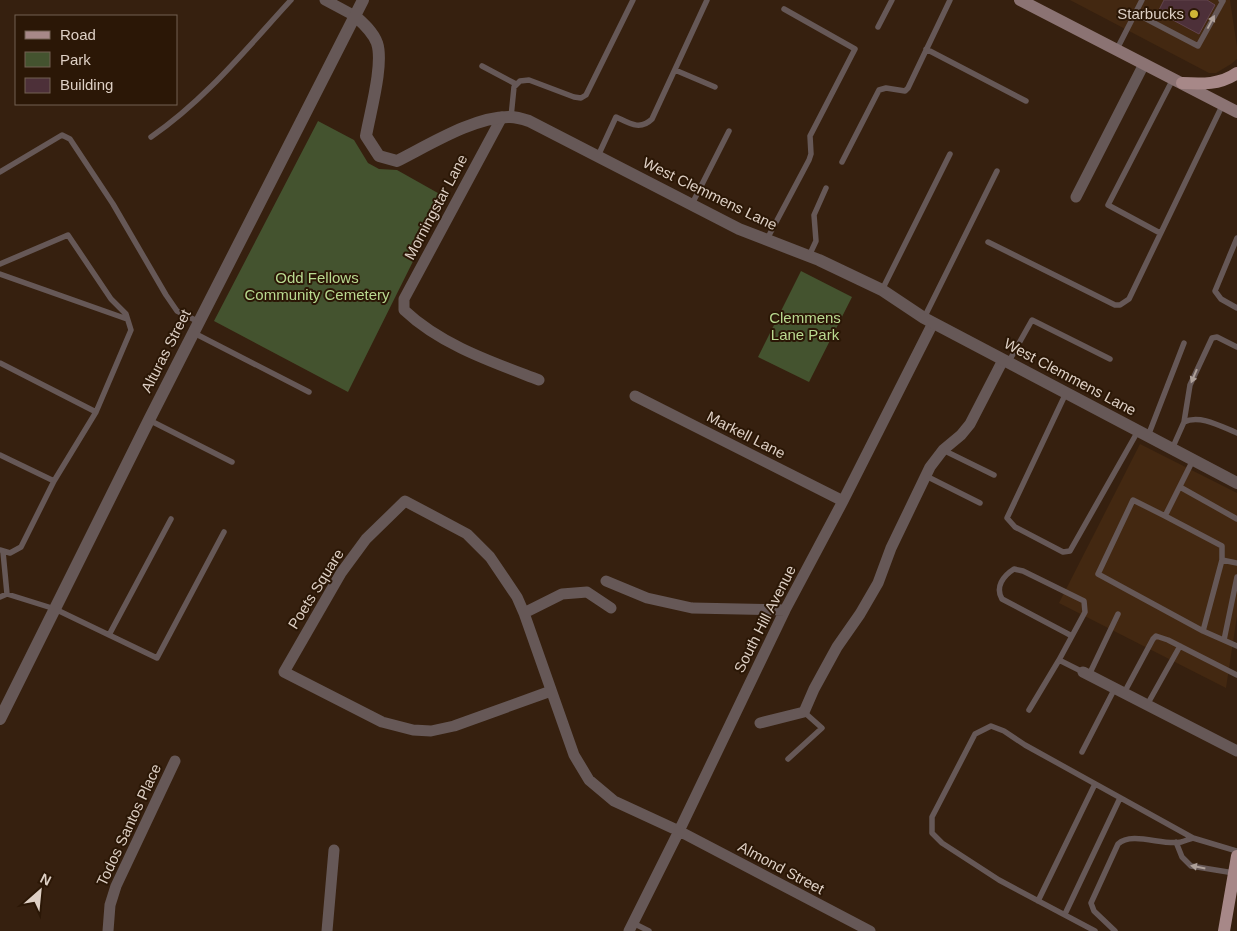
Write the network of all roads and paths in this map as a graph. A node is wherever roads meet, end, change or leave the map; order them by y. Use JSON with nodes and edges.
{"nodes":[{"id":1,"x":291,"y":0,"type":"edge"},
{"id":2,"x":325,"y":0,"type":"edge"},
{"id":3,"x":363,"y":0,"type":"edge"},
{"id":4,"x":633,"y":0,"type":"edge"},
{"id":5,"x":707,"y":0,"type":"edge"},
{"id":6,"x":892,"y":0,"type":"edge"},
{"id":7,"x":950,"y":0,"type":"edge"},
{"id":8,"x":1022,"y":0,"type":"edge"},
{"id":9,"x":1142,"y":0,"type":"edge"},
{"id":10,"x":1221,"y":0,"type":"edge"},
{"id":11,"x":784,"y":9,"type":"dead end"},
{"id":12,"x":1135,"y":13,"type":"junction"},
{"id":13,"x":355,"y":16,"type":"junction"},
{"id":14,"x":878,"y":27,"type":"dead end"},
{"id":15,"x":926,"y":49,"type":"junction"},
{"id":16,"x":1117,"y":50,"type":"junction"},
{"id":17,"x":1144,"y":64,"type":"junction"},
{"id":18,"x":482,"y":66,"type":"dead end"},
{"id":19,"x":675,"y":70,"type":"junction"},
{"id":20,"x":1237,"y":73,"type":"edge"},
{"id":21,"x":1178,"y":81,"type":"junction"},
{"id":22,"x":516,"y":84,"type":"junction"},
{"id":23,"x":715,"y":87,"type":"dead end"},
{"id":24,"x":1026,"y":101,"type":"dead end"},
{"id":25,"x":1223,"y":104,"type":"junction"},
{"id":26,"x":1237,"y":112,"type":"edge"},
{"id":27,"x":506,"y":117,"type":"junction"},
{"id":28,"x":729,"y":131,"type":"dead end"},
{"id":29,"x":151,"y":137,"type":"dead end"},
{"id":30,"x":950,"y":154,"type":"dead end"},
{"id":31,"x":598,"y":156,"type":"junction"},
{"id":32,"x":842,"y":162,"type":"dead end"},
{"id":33,"x":998,"y":171,"type":"dead end"},
{"id":34,"x":0,"y":172,"type":"edge"},
{"id":35,"x":826,"y":188,"type":"dead end"},
{"id":36,"x":1076,"y":197,"type":"dead end"},
{"id":37,"x":692,"y":204,"type":"junction"},
{"id":38,"x":1160,"y":233,"type":"junction"},
{"id":39,"x":1237,"y":238,"type":"edge"},
{"id":40,"x":766,"y":241,"type":"junction"},
{"id":41,"x":988,"y":242,"type":"dead end"},
{"id":42,"x":809,"y":256,"type":"junction"},
{"id":43,"x":0,"y":264,"type":"edge"},
{"id":44,"x":0,"y":274,"type":"edge"},
{"id":45,"x":882,"y":290,"type":"junction"},
{"id":46,"x":1237,"y":308,"type":"edge"},
{"id":47,"x":127,"y":318,"type":"junction"},
{"id":48,"x":929,"y":321,"type":"junction"},
{"id":49,"x":196,"y":327,"type":"junction"},
{"id":50,"x":1184,"y":343,"type":"dead end"},
{"id":51,"x":1237,"y":347,"type":"edge"},
{"id":52,"x":1110,"y":359,"type":"dead end"},
{"id":53,"x":1006,"y":361,"type":"junction"},
{"id":54,"x":0,"y":363,"type":"edge"},
{"id":55,"x":538,"y":380,"type":"dead end"},
{"id":56,"x":309,"y":392,"type":"dead end"},
{"id":57,"x":1066,"y":394,"type":"junction"},
{"id":58,"x":635,"y":396,"type":"dead end"},
{"id":59,"x":96,"y":412,"type":"junction"},
{"id":60,"x":149,"y":420,"type":"junction"},
{"id":61,"x":1184,"y":422,"type":"junction"},
{"id":62,"x":1237,"y":432,"type":"edge"},
{"id":63,"x":1143,"y":434,"type":"junction"},
{"id":64,"x":1172,"y":449,"type":"junction"},
{"id":65,"x":943,"y":450,"type":"junction"},
{"id":66,"x":0,"y":455,"type":"edge"},
{"id":67,"x":1193,"y":460,"type":"junction"},
{"id":68,"x":232,"y":462,"type":"dead end"},
{"id":69,"x":994,"y":475,"type":"dead end"},
{"id":70,"x":926,"y":476,"type":"junction"},
{"id":71,"x":54,"y":481,"type":"junction"},
{"id":72,"x":1237,"y":483,"type":"edge"},
{"id":73,"x":1180,"y":487,"type":"junction"},
{"id":74,"x":843,"y":501,"type":"junction"},
{"id":75,"x":980,"y":502,"type":"dead end"},
{"id":76,"x":1165,"y":516,"type":"junction"},
{"id":77,"x":1237,"y":519,"type":"edge"},
{"id":78,"x":170,"y":520,"type":"dead end"},
{"id":79,"x":224,"y":532,"type":"dead end"},
{"id":80,"x":1,"y":551,"type":"edge"},
{"id":81,"x":1222,"y":560,"type":"junction"},
{"id":82,"x":1237,"y":563,"type":"edge"},
{"id":83,"x":1237,"y":577,"type":"edge"},
{"id":84,"x":606,"y":581,"type":"dead end"},
{"id":85,"x":7,"y":594,"type":"junction"},
{"id":86,"x":0,"y":597,"type":"edge"},
{"id":87,"x":612,"y":608,"type":"dead end"},
{"id":88,"x":55,"y":610,"type":"junction"},
{"id":89,"x":785,"y":610,"type":"junction"},
{"id":90,"x":524,"y":613,"type":"junction"},
{"id":91,"x":1118,"y":614,"type":"dead end"},
{"id":92,"x":1203,"y":631,"type":"junction"},
{"id":93,"x":109,"y":635,"type":"junction"},
{"id":94,"x":1072,"y":636,"type":"junction"},
{"id":95,"x":1224,"y":640,"type":"junction"},
{"id":96,"x":1180,"y":646,"type":"junction"},
{"id":97,"x":1237,"y":646,"type":"edge"},
{"id":98,"x":1058,"y":660,"type":"junction"},
{"id":99,"x":1086,"y":674,"type":"junction"},
{"id":100,"x":1237,"y":675,"type":"edge"},
{"id":101,"x":551,"y":691,"type":"junction"},
{"id":102,"x":1119,"y":691,"type":"junction"},
{"id":103,"x":1147,"y":705,"type":"junction"},
{"id":104,"x":1029,"y":710,"type":"dead end"},
{"id":105,"x":804,"y":712,"type":"junction"},
{"id":106,"x":0,"y":719,"type":"edge"},
{"id":107,"x":760,"y":723,"type":"dead end"},
{"id":108,"x":1237,"y":751,"type":"edge"},
{"id":109,"x":1082,"y":752,"type":"dead end"},
{"id":110,"x":788,"y":759,"type":"dead end"},
{"id":111,"x":175,"y":761,"type":"dead end"},
{"id":112,"x":1095,"y":784,"type":"junction"},
{"id":113,"x":1120,"y":798,"type":"junction"},
{"id":114,"x":679,"y":831,"type":"junction"},
{"id":115,"x":1193,"y":838,"type":"junction"},
{"id":116,"x":1176,"y":842,"type":"junction"},
{"id":117,"x":334,"y":850,"type":"dead end"},
{"id":118,"x":1237,"y":851,"type":"edge"},
{"id":119,"x":1237,"y":856,"type":"edge"},
{"id":120,"x":1234,"y":873,"type":"junction"},
{"id":121,"x":1038,"y":901,"type":"junction"},
{"id":122,"x":1065,"y":914,"type":"junction"},
{"id":123,"x":631,"y":927,"type":"edge"},
{"id":124,"x":108,"y":931,"type":"edge"},
{"id":125,"x":327,"y":931,"type":"edge"},
{"id":126,"x":649,"y":931,"type":"edge"},
{"id":127,"x":870,"y":931,"type":"edge"},
{"id":128,"x":1095,"y":931,"type":"edge"},
{"id":129,"x":1115,"y":931,"type":"edge"},
{"id":130,"x":1224,"y":931,"type":"edge"}],
"edges":[{"from":1,"to":29,"type":"lane"},
{"from":2,"to":13,"type":"street","name":"West Clemmens Lane"},
{"from":3,"to":13,"type":"street","name":"Alturas Street"},
{"from":4,"to":22,"type":"lane"},
{"from":5,"to":19,"type":"lane"},
{"from":6,"to":14,"type":"lane"},
{"from":7,"to":15,"type":"lane"},
{"from":8,"to":16,"type":"main road"},
{"from":9,"to":12,"type":"lane"},
{"from":12,"to":10,"type":"lane","one_way":true},
{"from":11,"to":40,"type":"lane"},
{"from":12,"to":16,"type":"lane"},
{"from":13,"to":27,"type":"street","name":"West Clemmens Lane"},
{"from":13,"to":49,"type":"street","name":"Alturas Street"},
{"from":15,"to":24,"type":"lane"},
{"from":15,"to":32,"type":"lane"},
{"from":16,"to":17,"type":"main road"},
{"from":17,"to":21,"type":"main road"},
{"from":17,"to":36,"type":"street"},
{"from":18,"to":22,"type":"lane"},
{"from":19,"to":23,"type":"lane"},
{"from":19,"to":31,"type":"lane"},
{"from":20,"to":21,"type":"main road"},
{"from":21,"to":25,"type":"main road"},
{"from":21,"to":38,"type":"lane"},
{"from":22,"to":27,"type":"lane"},
{"from":25,"to":26,"type":"main road"},
{"from":25,"to":38,"type":"lane"},
{"from":27,"to":31,"type":"street","name":"West Clemmens Lane"},
{"from":27,"to":55,"type":"street","name":"Morningstar Lane"},
{"from":28,"to":37,"type":"lane"},
{"from":30,"to":45,"type":"lane"},
{"from":31,"to":37,"type":"street","name":"West Clemmens Lane"},
{"from":33,"to":48,"type":"lane"},
{"from":34,"to":49,"type":"lane"},
{"from":35,"to":42,"type":"lane"},
{"from":37,"to":40,"type":"street","name":"West Clemmens Lane"},
{"from":38,"to":41,"type":"lane"},
{"from":39,"to":46,"type":"lane"},
{"from":40,"to":42,"type":"street","name":"West Clemmens Lane"},
{"from":42,"to":45,"type":"street","name":"West Clemmens Lane"},
{"from":43,"to":47,"type":"lane"},
{"from":44,"to":47,"type":"lane"},
{"from":45,"to":48,"type":"street","name":"West Clemmens Lane"},
{"from":47,"to":59,"type":"lane"},
{"from":48,"to":53,"type":"street","name":"West Clemmens Lane"},
{"from":48,"to":74,"type":"street","name":"South Hill Avenue"},
{"from":49,"to":56,"type":"lane"},
{"from":49,"to":60,"type":"street","name":"Alturas Street"},
{"from":50,"to":63,"type":"lane"},
{"from":51,"to":61,"type":"lane","one_way":true},
{"from":52,"to":53,"type":"lane"},
{"from":53,"to":57,"type":"street","name":"West Clemmens Lane"},
{"from":53,"to":65,"type":"street"},
{"from":54,"to":59,"type":"lane"},
{"from":57,"to":63,"type":"street","name":"West Clemmens Lane"},
{"from":57,"to":63,"type":"lane"},
{"from":58,"to":74,"type":"street","name":"Markell Lane"},
{"from":59,"to":71,"type":"lane"},
{"from":60,"to":68,"type":"lane"},
{"from":60,"to":88,"type":"street","name":"Alturas Street"},
{"from":61,"to":62,"type":"lane"},
{"from":61,"to":64,"type":"lane"},
{"from":63,"to":64,"type":"street","name":"West Clemmens Lane"},
{"from":64,"to":67,"type":"street","name":"West Clemmens Lane"},
{"from":65,"to":69,"type":"lane"},
{"from":65,"to":70,"type":"street"},
{"from":66,"to":71,"type":"lane"},
{"from":67,"to":72,"type":"street","name":"West Clemmens Lane"},
{"from":67,"to":73,"type":"lane"},
{"from":70,"to":75,"type":"lane"},
{"from":70,"to":105,"type":"street"},
{"from":71,"to":80,"type":"lane"},
{"from":73,"to":76,"type":"lane"},
{"from":73,"to":77,"type":"lane"},
{"from":74,"to":89,"type":"street","name":"South Hill Avenue"},
{"from":76,"to":81,"type":"lane"},
{"from":76,"to":92,"type":"lane"},
{"from":78,"to":93,"type":"lane"},
{"from":79,"to":93,"type":"lane"},
{"from":80,"to":85,"type":"lane"},
{"from":81,"to":82,"type":"lane"},
{"from":81,"to":92,"type":"lane"},
{"from":83,"to":95,"type":"lane"},
{"from":84,"to":89,"type":"street"},
{"from":85,"to":86,"type":"lane"},
{"from":85,"to":88,"type":"lane"},
{"from":87,"to":90,"type":"street"},
{"from":88,"to":93,"type":"lane"},
{"from":88,"to":106,"type":"street","name":"Alturas Street"},
{"from":89,"to":114,"type":"street","name":"South Hill Avenue"},
{"from":90,"to":101,"type":"street","name":"Poets Square"},
{"from":90,"to":101,"type":"street","name":"Poets Square"},
{"from":91,"to":99,"type":"lane"},
{"from":92,"to":95,"type":"lane"},
{"from":94,"to":94,"type":"lane"},
{"from":94,"to":98,"type":"lane"},
{"from":95,"to":97,"type":"lane"},
{"from":96,"to":100,"type":"lane"},
{"from":96,"to":102,"type":"lane"},
{"from":96,"to":103,"type":"lane"},
{"from":98,"to":99,"type":"lane"},
{"from":98,"to":104,"type":"lane"},
{"from":99,"to":102,"type":"street"},
{"from":101,"to":114,"type":"street","name":"Poets Square"},
{"from":102,"to":103,"type":"street"},
{"from":102,"to":109,"type":"lane"},
{"from":103,"to":108,"type":"street"},
{"from":105,"to":107,"type":"street"},
{"from":105,"to":110,"type":"lane"},
{"from":111,"to":124,"type":"street","name":"Todos Santos Place"},
{"from":112,"to":113,"type":"lane"},
{"from":112,"to":121,"type":"lane"},
{"from":112,"to":121,"type":"lane"},
{"from":113,"to":115,"type":"lane"},
{"from":113,"to":122,"type":"lane"},
{"from":114,"to":123,"type":"street","name":"South Hill Avenue"},
{"from":114,"to":127,"type":"street","name":"Almond Street"},
{"from":115,"to":116,"type":"lane"},
{"from":115,"to":118,"type":"lane"},
{"from":120,"to":116,"type":"lane","one_way":true},
{"from":116,"to":129,"type":"lane"},
{"from":117,"to":125,"type":"street"},
{"from":119,"to":120,"type":"main road"},
{"from":120,"to":130,"type":"main road"},
{"from":121,"to":122,"type":"lane"},
{"from":122,"to":128,"type":"lane"},
{"from":123,"to":126,"type":"lane"}]}
